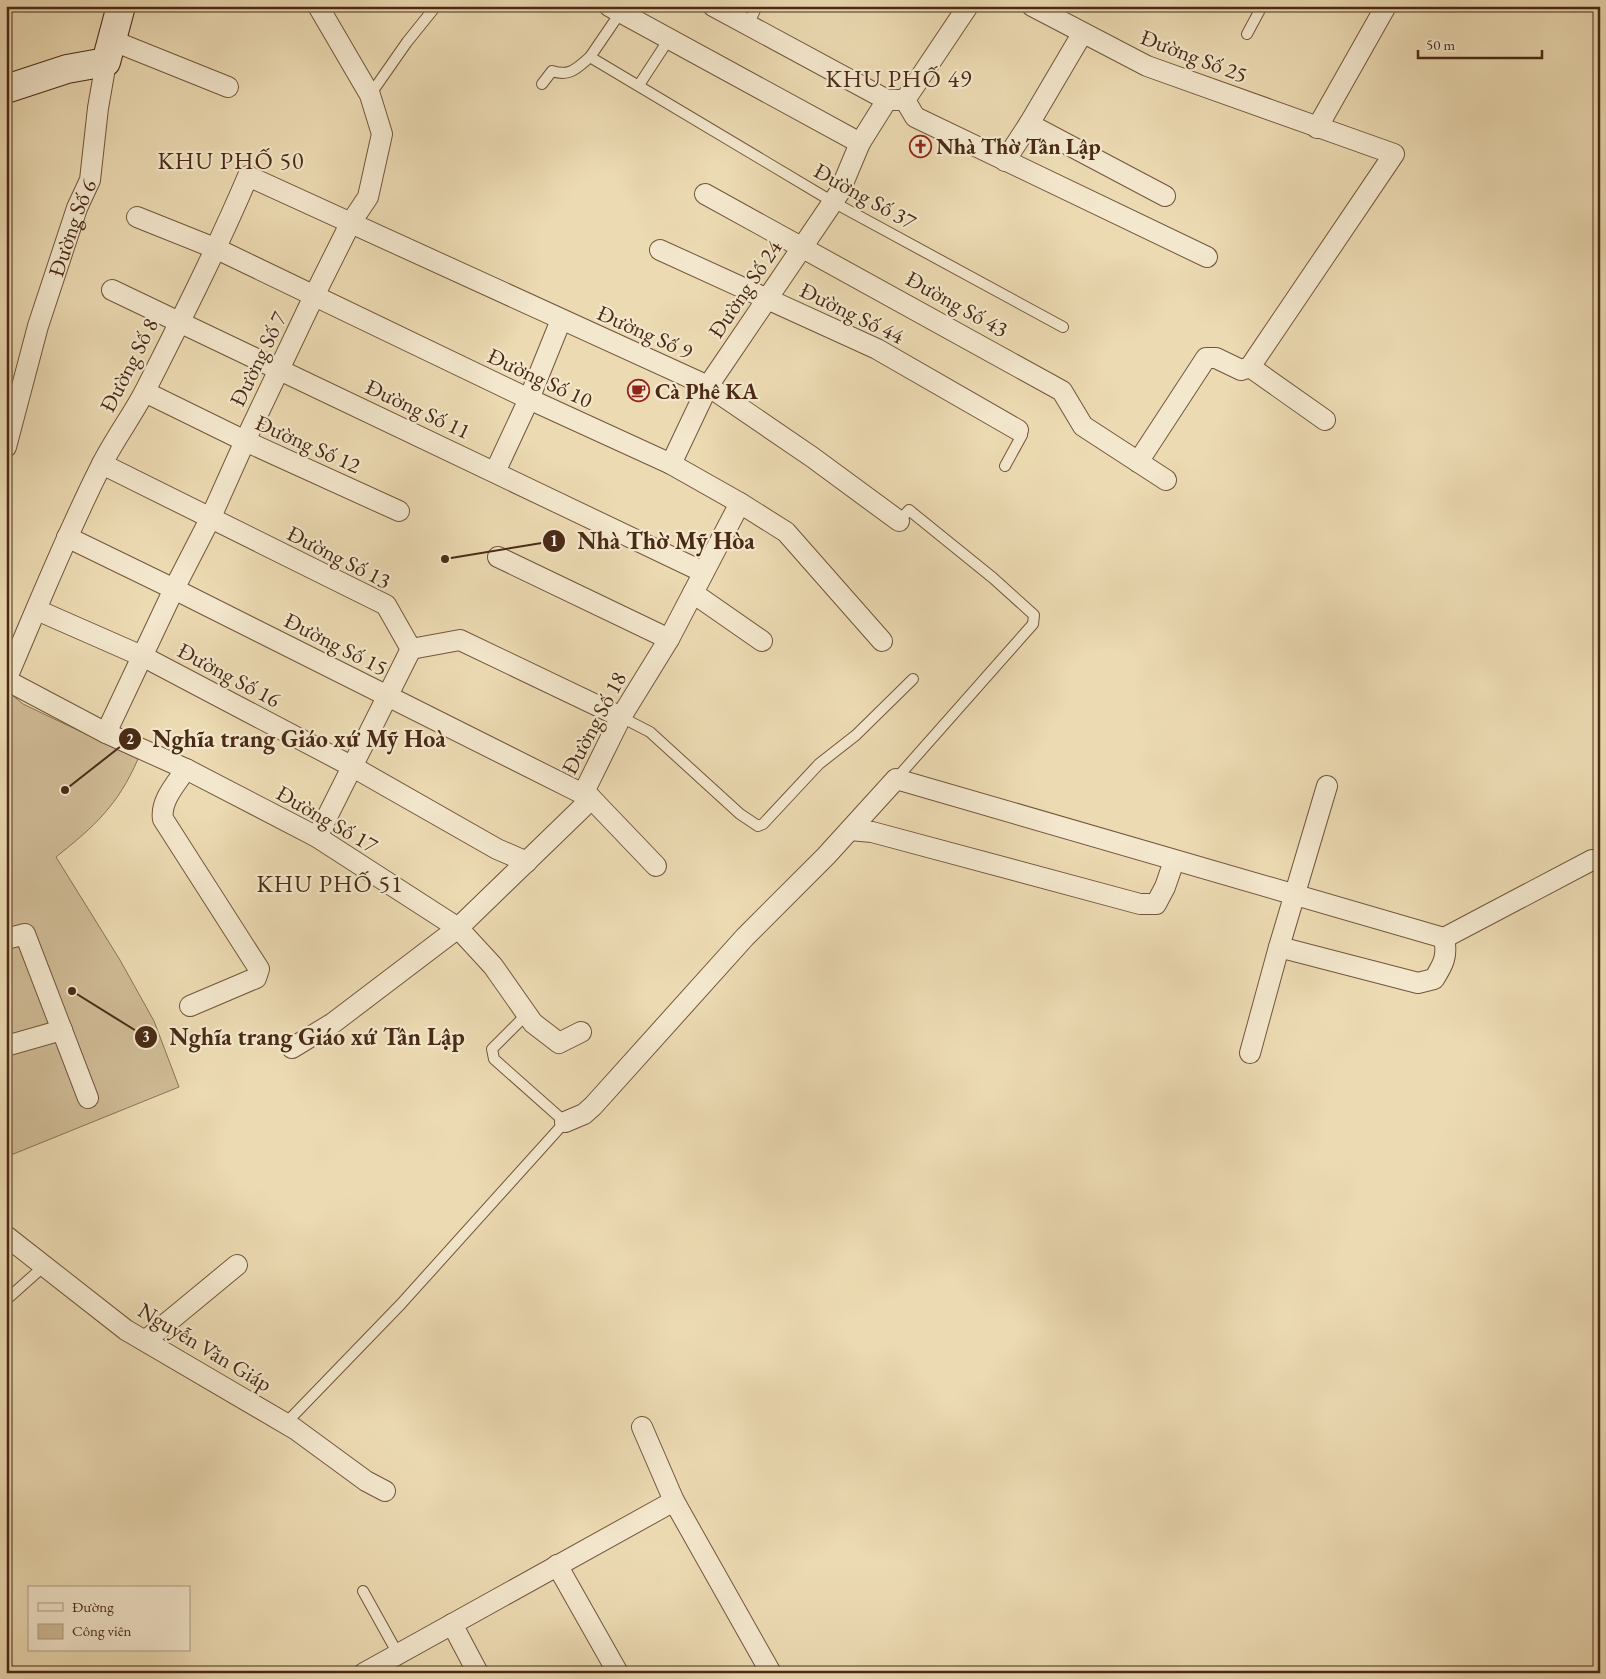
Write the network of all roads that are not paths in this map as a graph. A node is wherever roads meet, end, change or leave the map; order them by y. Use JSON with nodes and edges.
{"nodes":[{"id":1,"x":121,"y":6,"type":"edge"},
{"id":2,"x":318,"y":6,"type":"edge"},
{"id":3,"x":436,"y":6,"type":"edge"},
{"id":4,"x":713,"y":6,"type":"edge"},
{"id":5,"x":757,"y":6,"type":"edge"},
{"id":6,"x":968,"y":6,"type":"edge"},
{"id":7,"x":1032,"y":6,"type":"edge"},
{"id":8,"x":1262,"y":6,"type":"edge"},
{"id":9,"x":1386,"y":6,"type":"edge"},
{"id":10,"x":614,"y":9,"type":"edge"},
{"id":11,"x":748,"y":25,"type":"junction"},
{"id":12,"x":1082,"y":34,"type":"junction"},
{"id":13,"x":1247,"y":34,"type":"dead end"},
{"id":14,"x":669,"y":39,"type":"junction"},
{"id":15,"x":108,"y":51,"type":"junction"},
{"id":16,"x":590,"y":57,"type":"junction"},
{"id":17,"x":542,"y":84,"type":"dead end"},
{"id":18,"x":639,"y":85,"type":"junction"},
{"id":19,"x":228,"y":87,"type":"dead end"},
{"id":20,"x":6,"y":89,"type":"edge"},
{"id":21,"x":370,"y":95,"type":"junction"},
{"id":22,"x":896,"y":100,"type":"junction"},
{"id":23,"x":1029,"y":124,"type":"junction"},
{"id":24,"x":1317,"y":128,"type":"junction"},
{"id":25,"x":860,"y":143,"type":"junction"},
{"id":26,"x":1004,"y":161,"type":"junction"},
{"id":27,"x":705,"y":194,"type":"dead end"},
{"id":28,"x":1166,"y":196,"type":"dead end"},
{"id":29,"x":833,"y":202,"type":"junction"},
{"id":30,"x":137,"y":216,"type":"dead end"},
{"id":31,"x":350,"y":224,"type":"junction"},
{"id":32,"x":802,"y":248,"type":"junction"},
{"id":33,"x":217,"y":249,"type":"junction"},
{"id":34,"x":660,"y":250,"type":"dead end"},
{"id":35,"x":1207,"y":257,"type":"dead end"},
{"id":36,"x":112,"y":290,"type":"dead end"},
{"id":37,"x":314,"y":296,"type":"junction"},
{"id":38,"x":768,"y":298,"type":"junction"},
{"id":39,"x":561,"y":320,"type":"junction"},
{"id":40,"x":178,"y":322,"type":"junction"},
{"id":41,"x":1064,"y":327,"type":"dead end"},
{"id":42,"x":1250,"y":367,"type":"junction"},
{"id":43,"x":280,"y":370,"type":"junction"},
{"id":44,"x":708,"y":386,"type":"junction"},
{"id":45,"x":145,"y":392,"type":"junction"},
{"id":46,"x":529,"y":400,"type":"junction"},
{"id":47,"x":1325,"y":420,"type":"dead end"},
{"id":48,"x":1018,"y":430,"type":"joint"},
{"id":49,"x":245,"y":441,"type":"junction"},
{"id":50,"x":6,"y":447,"type":"edge"},
{"id":51,"x":1138,"y":462,"type":"junction"},
{"id":52,"x":102,"y":464,"type":"junction"},
{"id":53,"x":671,"y":464,"type":"junction"},
{"id":54,"x":1005,"y":466,"type":"dead end"},
{"id":55,"x":495,"y":472,"type":"junction"},
{"id":56,"x":1166,"y":480,"type":"dead end"},
{"id":57,"x":740,"y":503,"type":"junction"},
{"id":58,"x":399,"y":510,"type":"dead end"},
{"id":59,"x":210,"y":519,"type":"junction"},
{"id":60,"x":899,"y":521,"type":"joint"},
{"id":61,"x":67,"y":537,"type":"junction"},
{"id":62,"x":498,"y":557,"type":"dead end"},
{"id":63,"x":703,"y":572,"type":"junction"},
{"id":64,"x":174,"y":589,"type":"junction"},
{"id":65,"x":693,"y":593,"type":"junction"},
{"id":66,"x":37,"y":610,"type":"junction"},
{"id":67,"x":669,"y":639,"type":"junction"},
{"id":68,"x":762,"y":641,"type":"dead end"},
{"id":69,"x":882,"y":641,"type":"dead end"},
{"id":70,"x":411,"y":649,"type":"junction"},
{"id":71,"x":144,"y":657,"type":"junction"},
{"id":72,"x":912,"y":679,"type":"dead end"},
{"id":73,"x":6,"y":680,"type":"edge"},
{"id":74,"x":387,"y":697,"type":"junction"},
{"id":75,"x":622,"y":717,"type":"junction"},
{"id":76,"x":106,"y":733,"type":"junction"},
{"id":77,"x":353,"y":767,"type":"junction"},
{"id":78,"x":186,"y":769,"type":"junction"},
{"id":79,"x":896,"y":779,"type":"junction"},
{"id":80,"x":1327,"y":786,"type":"dead end"},
{"id":81,"x":587,"y":796,"type":"junction"},
{"id":82,"x":850,"y":830,"type":"junction"},
{"id":83,"x":317,"y":837,"type":"junction"},
{"id":84,"x":1174,"y":860,"type":"junction"},
{"id":85,"x":527,"y":862,"type":"junction"},
{"id":86,"x":1600,"y":862,"type":"edge"},
{"id":87,"x":656,"y":866,"type":"dead end"},
{"id":88,"x":1295,"y":893,"type":"junction"},
{"id":89,"x":458,"y":928,"type":"junction"},
{"id":90,"x":6,"y":938,"type":"edge"},
{"id":91,"x":1444,"y":938,"type":"junction"},
{"id":92,"x":1278,"y":947,"type":"junction"},
{"id":93,"x":190,"y":1006,"type":"dead end"},
{"id":94,"x":527,"y":1014,"type":"junction"},
{"id":95,"x":62,"y":1030,"type":"junction"},
{"id":96,"x":581,"y":1032,"type":"dead end"},
{"id":97,"x":6,"y":1046,"type":"edge"},
{"id":98,"x":292,"y":1048,"type":"dead end"},
{"id":99,"x":1250,"y":1053,"type":"dead end"},
{"id":100,"x":88,"y":1098,"type":"dead end"},
{"id":101,"x":565,"y":1122,"type":"junction"},
{"id":102,"x":6,"y":1236,"type":"edge"},
{"id":103,"x":237,"y":1265,"type":"dead end"},
{"id":104,"x":43,"y":1267,"type":"junction"},
{"id":105,"x":6,"y":1300,"type":"edge"},
{"id":106,"x":145,"y":1341,"type":"junction"},
{"id":107,"x":286,"y":1423,"type":"junction"},
{"id":108,"x":642,"y":1427,"type":"dead end"},
{"id":109,"x":385,"y":1491,"type":"dead end"},
{"id":110,"x":674,"y":1501,"type":"junction"},
{"id":111,"x":557,"y":1566,"type":"junction"},
{"id":112,"x":363,"y":1591,"type":"dead end"},
{"id":113,"x":452,"y":1624,"type":"junction"},
{"id":114,"x":398,"y":1654,"type":"junction"},
{"id":115,"x":364,"y":1673,"type":"edge"},
{"id":116,"x":478,"y":1673,"type":"edge"},
{"id":117,"x":618,"y":1673,"type":"edge"},
{"id":118,"x":771,"y":1673,"type":"edge"}],
"edges":[{"from":1,"to":15,"type":"street","name":"Đường Số 6"},
{"from":2,"to":21,"type":"street","name":"Đường Số 7"},
{"from":3,"to":21,"type":"lane"},
{"from":4,"to":11,"type":"street"},
{"from":5,"to":11,"type":"lane"},
{"from":6,"to":22,"type":"street"},
{"from":7,"to":12,"type":"street","name":"Đường Số 25"},
{"from":8,"to":13,"type":"lane"},
{"from":9,"to":24,"type":"street"},
{"from":10,"to":14,"type":"street"},
{"from":10,"to":16,"type":"lane"},
{"from":11,"to":22,"type":"street"},
{"from":12,"to":23,"type":"street"},
{"from":12,"to":24,"type":"street","name":"Đường Số 25"},
{"from":14,"to":18,"type":"lane"},
{"from":14,"to":25,"type":"street"},
{"from":15,"to":19,"type":"street"},
{"from":15,"to":20,"type":"street"},
{"from":15,"to":50,"type":"street","name":"Đường Số 6"},
{"from":16,"to":17,"type":"lane"},
{"from":16,"to":18,"type":"lane","name":"Đường Số 37"},
{"from":18,"to":29,"type":"lane","name":"Đường Số 37"},
{"from":21,"to":31,"type":"street","name":"Đường Số 7"},
{"from":22,"to":25,"type":"street","name":"Đường Số 24"},
{"from":22,"to":26,"type":"street"},
{"from":23,"to":26,"type":"street"},
{"from":23,"to":28,"type":"street"},
{"from":24,"to":42,"type":"street","name":"Đường Số 25"},
{"from":25,"to":29,"type":"street","name":"Đường Số 24"},
{"from":26,"to":35,"type":"street"},
{"from":27,"to":32,"type":"street","name":"Đường Số 43"},
{"from":29,"to":32,"type":"street","name":"Đường Số 24"},
{"from":29,"to":41,"type":"lane","name":"Đường Số 37"},
{"from":30,"to":33,"type":"street","name":"Đường Số 10"},
{"from":31,"to":33,"type":"street","name":"Đường Số 8"},
{"from":31,"to":37,"type":"street","name":"Đường Số 7"},
{"from":31,"to":39,"type":"street","name":"Đường Số 9"},
{"from":32,"to":38,"type":"street","name":"Đường Số 24"},
{"from":32,"to":51,"type":"street","name":"Đường Số 43"},
{"from":33,"to":37,"type":"street","name":"Đường Số 10"},
{"from":33,"to":40,"type":"street","name":"Đường Số 8"},
{"from":34,"to":38,"type":"street","name":"Đường Số 44"},
{"from":36,"to":40,"type":"street","name":"Đường Số 11"},
{"from":37,"to":43,"type":"street","name":"Đường Số 7"},
{"from":37,"to":46,"type":"street","name":"Đường Số 10"},
{"from":38,"to":44,"type":"street","name":"Đường Số 24"},
{"from":38,"to":48,"type":"street","name":"Đường Số 44"},
{"from":39,"to":44,"type":"street","name":"Đường Số 9"},
{"from":39,"to":46,"type":"street"},
{"from":40,"to":43,"type":"street","name":"Đường Số 11"},
{"from":40,"to":45,"type":"street","name":"Đường Số 8"},
{"from":42,"to":47,"type":"street"},
{"from":42,"to":51,"type":"street"},
{"from":43,"to":49,"type":"street","name":"Đường Số 7"},
{"from":43,"to":55,"type":"street","name":"Đường Số 11"},
{"from":44,"to":53,"type":"street","name":"Đường Số 24"},
{"from":44,"to":60,"type":"street","name":"Đường Số 9"},
{"from":45,"to":49,"type":"street","name":"Đường Số 12"},
{"from":45,"to":52,"type":"street","name":"Đường Số 8"},
{"from":46,"to":53,"type":"street","name":"Đường Số 10"},
{"from":46,"to":55,"type":"street"},
{"from":48,"to":54,"type":"lane"},
{"from":49,"to":58,"type":"street","name":"Đường Số 12"},
{"from":49,"to":59,"type":"street","name":"Đường Số 7"},
{"from":51,"to":56,"type":"street","name":"Đường Số 43"},
{"from":52,"to":59,"type":"street","name":"Đường Số 13"},
{"from":52,"to":61,"type":"street","name":"Đường Số 8"},
{"from":53,"to":57,"type":"street","name":"Đường Số 10"},
{"from":55,"to":63,"type":"street","name":"Đường Số 11"},
{"from":57,"to":63,"type":"street","name":"Đường Số 18"},
{"from":57,"to":69,"type":"street","name":"Đường Số 10"},
{"from":59,"to":64,"type":"street","name":"Đường Số 7"},
{"from":59,"to":70,"type":"street","name":"Đường Số 13"},
{"from":60,"to":79,"type":"lane"},
{"from":61,"to":64,"type":"street","name":"Đường Số 15"},
{"from":61,"to":66,"type":"street","name":"Đường Số 8"},
{"from":62,"to":67,"type":"street"},
{"from":63,"to":65,"type":"street","name":"Đường Số 18"},
{"from":64,"to":71,"type":"street","name":"Đường Số 7"},
{"from":64,"to":74,"type":"street","name":"Đường Số 15"},
{"from":65,"to":67,"type":"street","name":"Đường Số 18"},
{"from":65,"to":68,"type":"street"},
{"from":66,"to":71,"type":"street","name":"Đường Số 16"},
{"from":66,"to":73,"type":"street","name":"Đường Số 8"},
{"from":67,"to":75,"type":"street","name":"Đường Số 18"},
{"from":70,"to":74,"type":"street"},
{"from":70,"to":75,"type":"street"},
{"from":71,"to":76,"type":"street","name":"Đường Số 7"},
{"from":71,"to":77,"type":"street","name":"Đường Số 16"},
{"from":72,"to":75,"type":"lane"},
{"from":73,"to":76,"type":"street","name":"Đường Số 17"},
{"from":74,"to":77,"type":"street"},
{"from":74,"to":81,"type":"street","name":"Đường Số 15"},
{"from":75,"to":81,"type":"street","name":"Đường Số 18"},
{"from":76,"to":78,"type":"street","name":"Đường Số 17"},
{"from":77,"to":83,"type":"street"},
{"from":77,"to":85,"type":"street","name":"Đường Số 16"},
{"from":78,"to":83,"type":"street","name":"Đường Số 17"},
{"from":78,"to":93,"type":"street"},
{"from":79,"to":82,"type":"street"},
{"from":79,"to":84,"type":"street"},
{"from":80,"to":88,"type":"street"},
{"from":81,"to":85,"type":"street","name":"Đường Số 18"},
{"from":81,"to":87,"type":"street","name":"Đường Số 15"},
{"from":82,"to":84,"type":"street"},
{"from":82,"to":101,"type":"street"},
{"from":83,"to":89,"type":"street","name":"Đường Số 17"},
{"from":84,"to":88,"type":"street"},
{"from":85,"to":89,"type":"street","name":"Đường Số 18"},
{"from":86,"to":91,"type":"street"},
{"from":88,"to":91,"type":"street"},
{"from":88,"to":92,"type":"street"},
{"from":89,"to":94,"type":"street","name":"Đường Số 17"},
{"from":89,"to":98,"type":"street","name":"Đường Số 18"},
{"from":90,"to":95,"type":"street"},
{"from":91,"to":92,"type":"street"},
{"from":92,"to":99,"type":"street"},
{"from":94,"to":96,"type":"street","name":"Đường Số 17"},
{"from":94,"to":101,"type":"lane"},
{"from":95,"to":97,"type":"street"},
{"from":95,"to":100,"type":"street"},
{"from":101,"to":107,"type":"lane"},
{"from":102,"to":104,"type":"street","name":"Nguyễn Văn Giáp"},
{"from":103,"to":106,"type":"street"},
{"from":104,"to":105,"type":"lane"},
{"from":104,"to":106,"type":"street","name":"Nguyễn Văn Giáp"},
{"from":106,"to":107,"type":"street","name":"Nguyễn Văn Giáp"},
{"from":107,"to":109,"type":"street","name":"Nguyễn Văn Giáp"},
{"from":108,"to":110,"type":"street"},
{"from":110,"to":111,"type":"street"},
{"from":110,"to":118,"type":"street"},
{"from":111,"to":113,"type":"street"},
{"from":111,"to":117,"type":"street"},
{"from":112,"to":114,"type":"lane"},
{"from":113,"to":114,"type":"street"},
{"from":113,"to":116,"type":"street"},
{"from":114,"to":115,"type":"street"}]}
